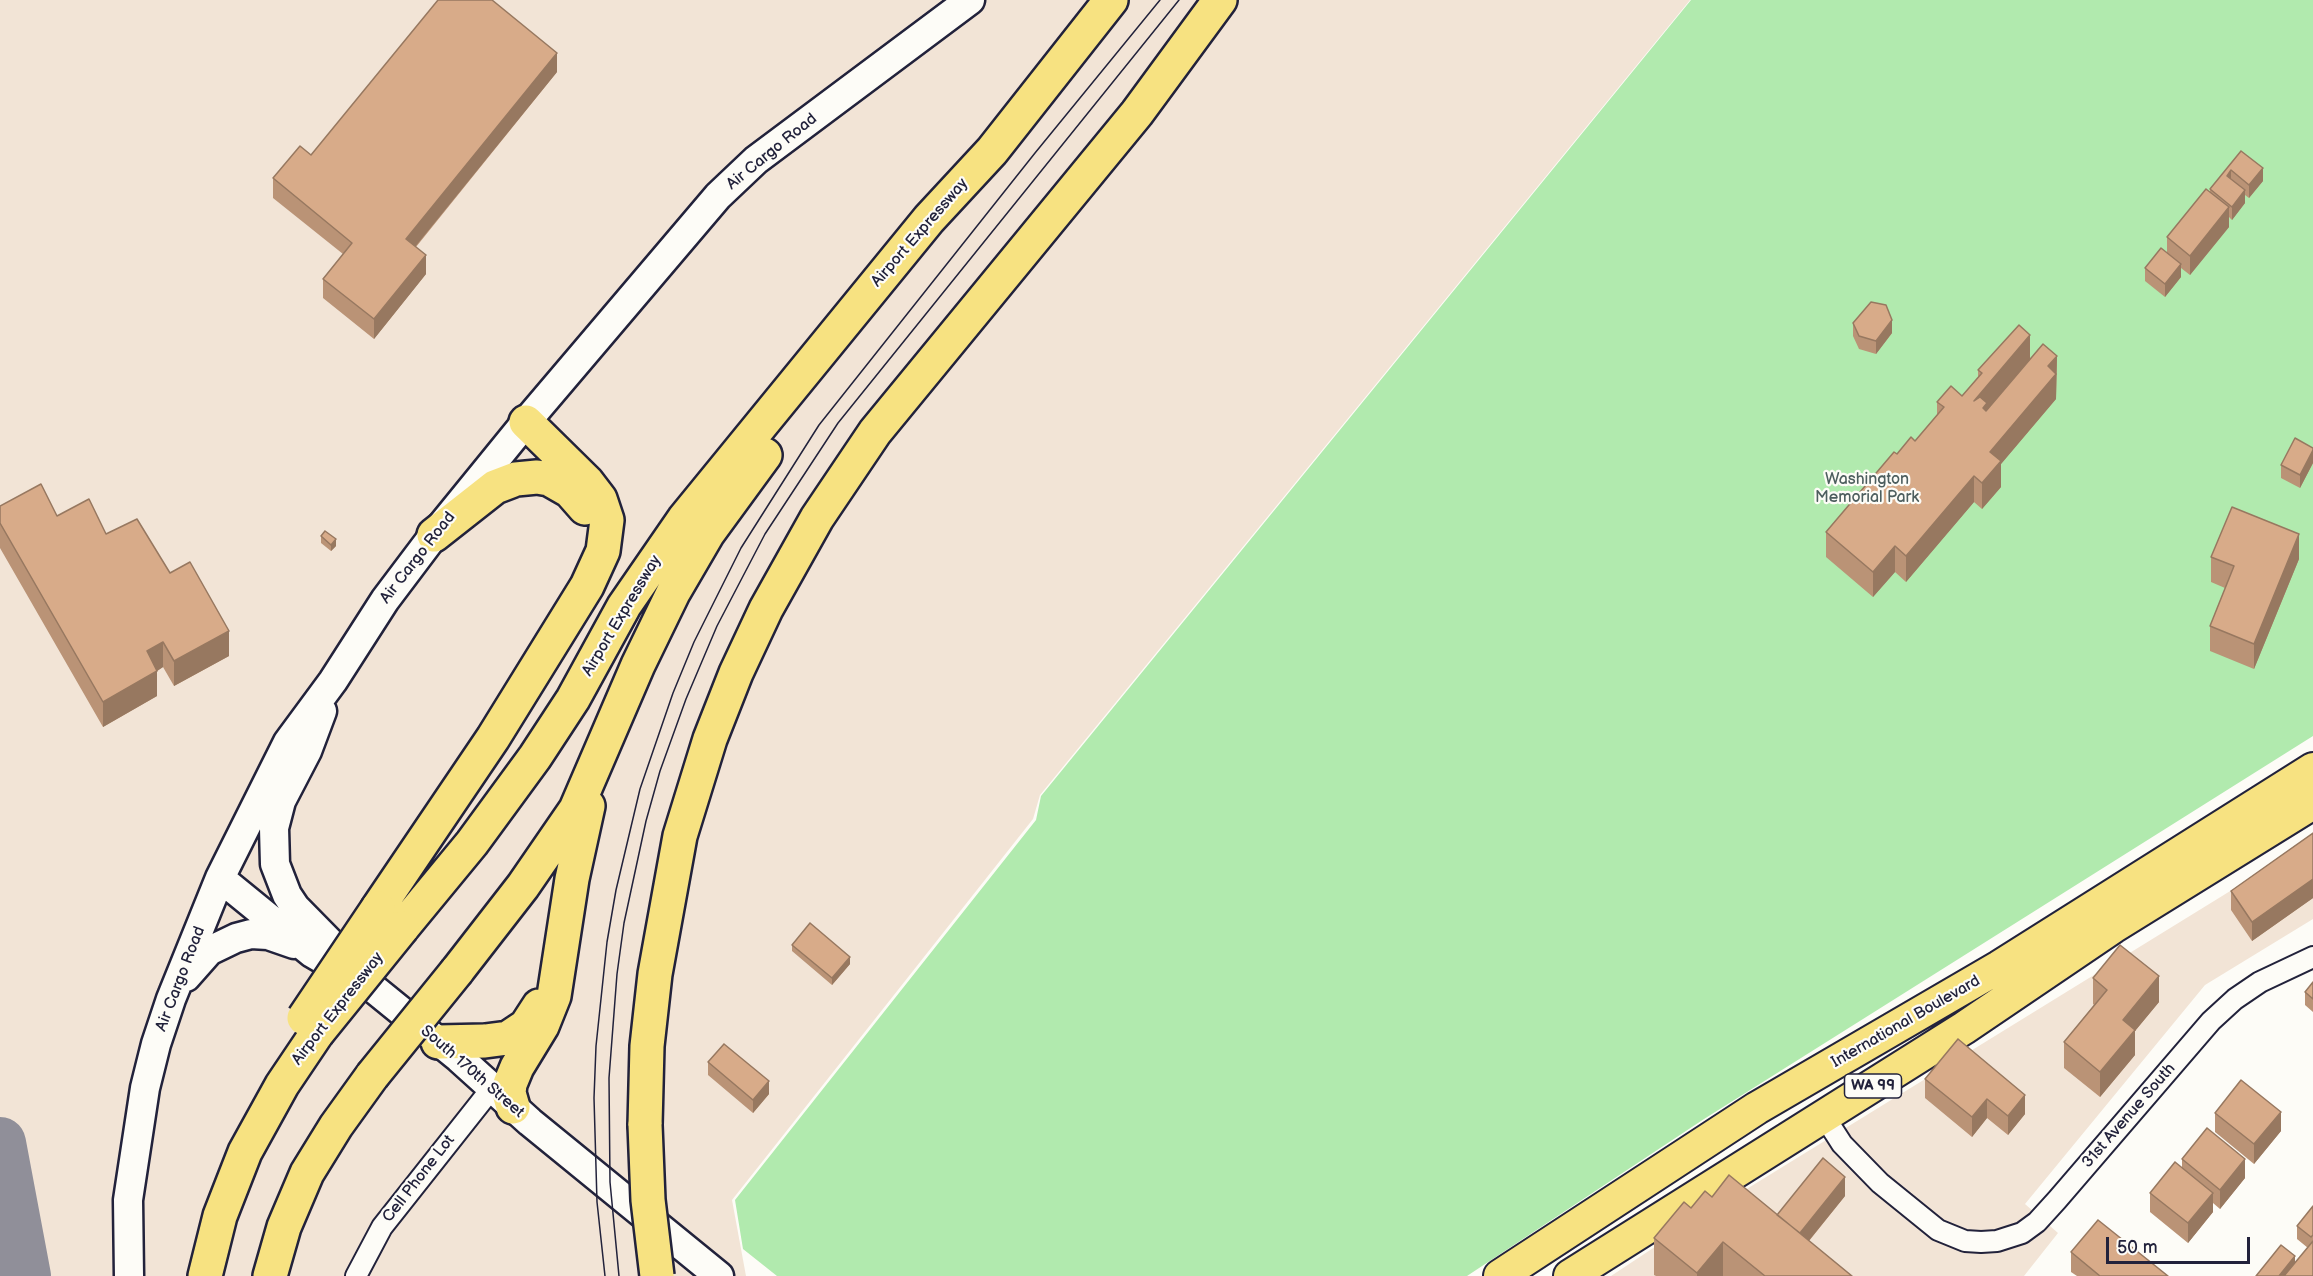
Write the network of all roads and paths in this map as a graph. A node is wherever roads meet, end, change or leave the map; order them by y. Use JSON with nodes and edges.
{"nodes":[{"id":1,"x":970,"y":0,"type":"edge"},
{"id":2,"x":1111,"y":0,"type":"edge"},
{"id":3,"x":1221,"y":0,"type":"edge"},
{"id":4,"x":1245,"y":0,"type":"edge"},
{"id":5,"x":1137,"y":113,"type":"junction"},
{"id":6,"x":992,"y":151,"type":"junction"},
{"id":7,"x":526,"y":422,"type":"junction"},
{"id":8,"x":434,"y":536,"type":"junction"},
{"id":9,"x":554,"y":639,"type":"junction"},
{"id":10,"x":333,"y":681,"type":"junction"},
{"id":11,"x":621,"y":705,"type":"junction"},
{"id":12,"x":2313,"y":769,"type":"edge"},
{"id":13,"x":2313,"y":803,"type":"edge"},
{"id":14,"x":585,"y":818,"type":"junction"},
{"id":15,"x":220,"y":878,"type":"junction"},
{"id":16,"x":390,"y":918,"type":"junction"},
{"id":17,"x":312,"y":953,"type":"junction"},
{"id":18,"x":2313,"y":957,"type":"edge"},
{"id":19,"x":374,"y":989,"type":"junction"},
{"id":20,"x":171,"y":999,"type":"junction"},
{"id":21,"x":1875,"y":1040,"type":"junction"},
{"id":22,"x":438,"y":1042,"type":"junction"},
{"id":23,"x":502,"y":1098,"type":"junction"},
{"id":24,"x":1824,"y":1116,"type":"junction"},
{"id":25,"x":129,"y":1276,"type":"edge"},
{"id":26,"x":204,"y":1276,"type":"edge"},
{"id":27,"x":270,"y":1276,"type":"edge"},
{"id":28,"x":356,"y":1276,"type":"edge"},
{"id":29,"x":657,"y":1276,"type":"edge"},
{"id":30,"x":719,"y":1276,"type":"edge"},
{"id":31,"x":1500,"y":1276,"type":"edge"},
{"id":32,"x":1570,"y":1276,"type":"edge"}],
"edges":[{"from":1,"to":7,"type":"street","name":"Air Cargo Road"},
{"from":2,"to":6,"type":"highway","name":"Airport Expressway"},
{"from":3,"to":5,"type":"highway"},
{"from":4,"to":5,"type":"highway"},
{"from":5,"to":29,"type":"highway","bridge":true},
{"from":6,"to":11,"type":"highway"},
{"from":6,"to":16,"type":"highway","name":"Airport Expressway"},
{"from":7,"to":8,"type":"street","name":"Air Cargo Road"},
{"from":7,"to":9,"type":"highway"},
{"from":8,"to":9,"type":"highway"},
{"from":8,"to":10,"type":"street","name":"Air Cargo Road"},
{"from":9,"to":16,"type":"highway"},
{"from":10,"to":15,"type":"street","name":"Air Cargo Road"},
{"from":10,"to":19,"type":"street"},
{"from":11,"to":14,"type":"highway"},
{"from":11,"to":27,"type":"highway","bridge":true},
{"from":12,"to":21,"type":"main road","name":"International Boulevard","number":"WA 99"},
{"from":13,"to":24,"type":"main road","name":"International Boulevard","number":"WA 99"},
{"from":14,"to":22,"type":"highway"},
{"from":14,"to":23,"type":"highway"},
{"from":15,"to":17,"type":"street","name":"South 170th Street"},
{"from":15,"to":20,"type":"street","name":"Air Cargo Road"},
{"from":16,"to":26,"type":"highway","name":"Airport Expressway","bridge":true},
{"from":17,"to":19,"type":"street","name":"South 170th Street"},
{"from":17,"to":20,"type":"street"},
{"from":18,"to":24,"type":"street","name":"31st Avenue South"},
{"from":19,"to":22,"type":"street","name":"South 170th Street"},
{"from":20,"to":25,"type":"street","name":"Air Cargo Road"},
{"from":21,"to":24,"type":"main road"},
{"from":21,"to":31,"type":"main road","name":"International Boulevard","number":"WA 99"},
{"from":22,"to":23,"type":"street","name":"South 170th Street"},
{"from":23,"to":28,"type":"street","name":"Cell Phone Lot"},
{"from":23,"to":30,"type":"street","name":"South 170th Street"},
{"from":24,"to":32,"type":"main road","name":"International Boulevard","number":"WA 99"}]}
